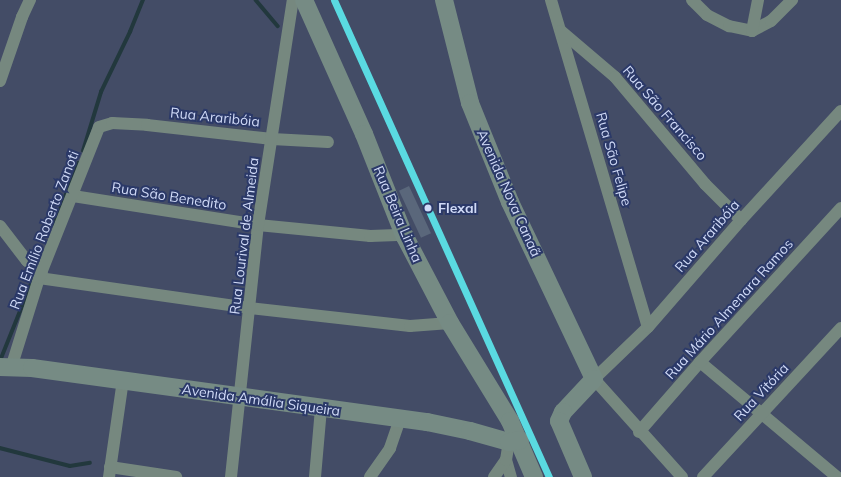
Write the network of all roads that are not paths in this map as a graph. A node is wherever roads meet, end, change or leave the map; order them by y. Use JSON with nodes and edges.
{"nodes":[{"id":1,"x":30,"y":0,"type":"edge"},
{"id":2,"x":293,"y":0,"type":"edge"},
{"id":3,"x":304,"y":0,"type":"edge"},
{"id":4,"x":444,"y":0,"type":"edge"},
{"id":5,"x":551,"y":0,"type":"edge"},
{"id":6,"x":692,"y":0,"type":"edge"},
{"id":7,"x":758,"y":0,"type":"edge"},
{"id":8,"x":792,"y":0,"type":"edge"},
{"id":9,"x":752,"y":30,"type":"junction"},
{"id":10,"x":561,"y":31,"type":"junction"},
{"id":11,"x":0,"y":81,"type":"edge"},
{"id":12,"x":841,"y":111,"type":"edge"},
{"id":13,"x":99,"y":127,"type":"joint"},
{"id":14,"x":272,"y":138,"type":"junction"},
{"id":15,"x":328,"y":142,"type":"dead end"},
{"id":16,"x":73,"y":196,"type":"junction"},
{"id":17,"x":841,"y":208,"type":"edge"},
{"id":18,"x":741,"y":220,"type":"junction"},
{"id":19,"x":258,"y":225,"type":"junction"},
{"id":20,"x":0,"y":226,"type":"edge"},
{"id":21,"x":404,"y":235,"type":"junction"},
{"id":22,"x":41,"y":274,"type":"junction"},
{"id":23,"x":250,"y":308,"type":"junction"},
{"id":24,"x":450,"y":323,"type":"junction"},
{"id":25,"x":648,"y":327,"type":"junction"},
{"id":26,"x":841,"y":328,"type":"edge"},
{"id":27,"x":700,"y":362,"type":"junction"},
{"id":28,"x":6,"y":367,"type":"edge"},
{"id":29,"x":594,"y":379,"type":"junction"},
{"id":30,"x":123,"y":380,"type":"junction"},
{"id":31,"x":240,"y":397,"type":"junction"},
{"id":32,"x":321,"y":408,"type":"junction"},
{"id":33,"x":762,"y":414,"type":"junction"},
{"id":34,"x":400,"y":419,"type":"junction"},
{"id":35,"x":640,"y":432,"type":"junction"},
{"id":36,"x":511,"y":448,"type":"junction"},
{"id":37,"x":109,"y":472,"type":"edge"},
{"id":38,"x":176,"y":477,"type":"edge"},
{"id":39,"x":231,"y":477,"type":"edge"},
{"id":40,"x":315,"y":477,"type":"edge"},
{"id":41,"x":370,"y":477,"type":"edge"},
{"id":42,"x":494,"y":477,"type":"edge"},
{"id":43,"x":511,"y":477,"type":"edge"},
{"id":44,"x":534,"y":477,"type":"edge"},
{"id":45,"x":583,"y":477,"type":"edge"},
{"id":46,"x":682,"y":477,"type":"edge"},
{"id":47,"x":703,"y":477,"type":"edge"},
{"id":48,"x":837,"y":477,"type":"edge"}],
"edges":[{"from":1,"to":11,"type":"street"},
{"from":2,"to":14,"type":"street","name":"Rua Lourival de Almeida"},
{"from":3,"to":21,"type":"street","name":"Rua Beira Linha"},
{"from":4,"to":29,"type":"street","name":"Avenida Nova Canaã"},
{"from":5,"to":10,"type":"street","name":"Rua São Felipe"},
{"from":6,"to":9,"type":"street"},
{"from":7,"to":9,"type":"street"},
{"from":8,"to":9,"type":"street"},
{"from":10,"to":18,"type":"street","name":"Rua São Francisco"},
{"from":10,"to":25,"type":"street","name":"Rua São Felipe"},
{"from":12,"to":18,"type":"street","name":"Rua Araribóia"},
{"from":13,"to":14,"type":"street","name":"Rua Araribóia"},
{"from":13,"to":16,"type":"street","name":"Rua Emílio Roberto Zanoti"},
{"from":14,"to":15,"type":"street","name":"Rua Araribóia"},
{"from":14,"to":19,"type":"street","name":"Rua Lourival de Almeida"},
{"from":16,"to":19,"type":"street","name":"Rua São Benedito"},
{"from":16,"to":22,"type":"street","name":"Rua Emílio Roberto Zanoti"},
{"from":17,"to":27,"type":"street","name":"Rua Mário Almenara Ramos"},
{"from":18,"to":25,"type":"street","name":"Rua Araribóia"},
{"from":19,"to":21,"type":"street","name":"Rua São Benedito"},
{"from":19,"to":23,"type":"street","name":"Rua Lourival de Almeida"},
{"from":20,"to":22,"type":"street"},
{"from":21,"to":24,"type":"street","name":"Rua Beira Linha"},
{"from":22,"to":23,"type":"street"},
{"from":22,"to":28,"type":"street","name":"Rua Emílio Roberto Zanoti"},
{"from":23,"to":24,"type":"street"},
{"from":23,"to":31,"type":"street","name":"Rua Lourival de Almeida"},
{"from":24,"to":36,"type":"street","name":"Rua Beira Linha"},
{"from":25,"to":29,"type":"street","name":"Rua Araribóia"},
{"from":26,"to":33,"type":"street","name":"Rua Vitória"},
{"from":27,"to":33,"type":"street"},
{"from":27,"to":35,"type":"street","name":"Rua Mário Almenara Ramos"},
{"from":28,"to":30,"type":"street","name":"Avenida Amália Siqueira"},
{"from":29,"to":35,"type":"street"},
{"from":29,"to":45,"type":"street"},
{"from":30,"to":31,"type":"street","name":"Avenida Amália Siqueira"},
{"from":30,"to":37,"type":"street"},
{"from":31,"to":32,"type":"street","name":"Avenida Amália Siqueira"},
{"from":31,"to":39,"type":"street","name":"Rua Lourival de Almeida"},
{"from":32,"to":34,"type":"street","name":"Avenida Amália Siqueira"},
{"from":32,"to":40,"type":"street"},
{"from":33,"to":47,"type":"street","name":"Rua Vitória"},
{"from":33,"to":48,"type":"street"},
{"from":34,"to":36,"type":"street","name":"Avenida Amália Siqueira"},
{"from":34,"to":41,"type":"street"},
{"from":35,"to":46,"type":"street"},
{"from":36,"to":42,"type":"street"},
{"from":36,"to":43,"type":"street"},
{"from":36,"to":44,"type":"street","name":"Rua Beira Linha"},
{"from":37,"to":38,"type":"street"}]}
